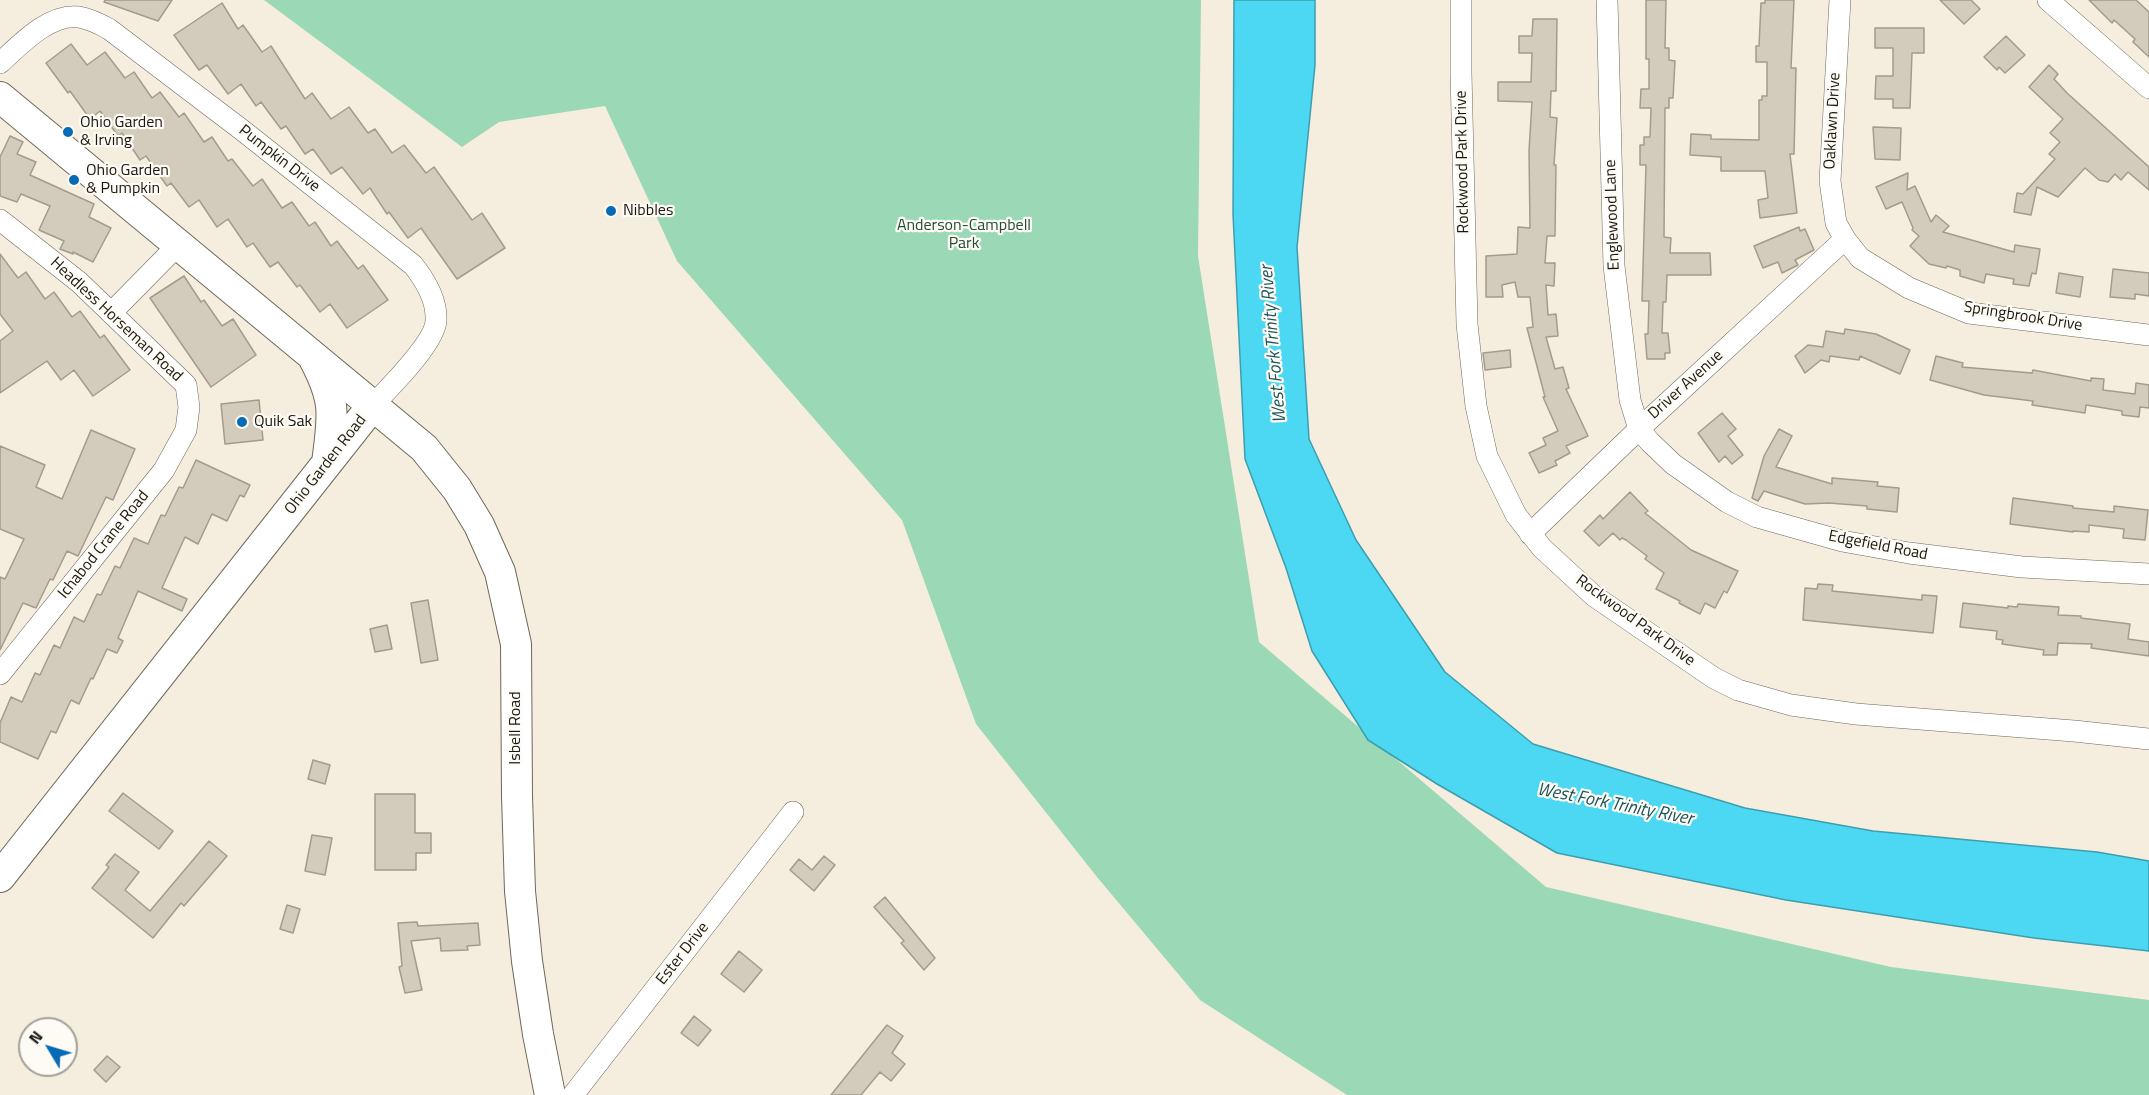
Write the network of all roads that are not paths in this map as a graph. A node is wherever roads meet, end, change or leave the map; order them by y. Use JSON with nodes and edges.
{"nodes":[{"id":1,"x":1461,"y":0,"type":"edge"},
{"id":2,"x":1607,"y":0,"type":"edge"},
{"id":3,"x":1840,"y":0,"type":"edge"},
{"id":4,"x":2048,"y":0,"type":"edge"},
{"id":5,"x":0,"y":63,"type":"edge"},
{"id":6,"x":2149,"y":88,"type":"edge"},
{"id":7,"x":0,"y":97,"type":"edge"},
{"id":8,"x":0,"y":220,"type":"edge"},
{"id":9,"x":1845,"y":239,"type":"junction"},
{"id":10,"x":179,"y":244,"type":"junction"},
{"id":11,"x":111,"y":313,"type":"junction"},
{"id":12,"x":2149,"y":335,"type":"edge"},
{"id":13,"x":311,"y":354,"type":"junction"},
{"id":14,"x":373,"y":405,"type":"junction"},
{"id":15,"x":189,"y":407,"type":"joint"},
{"id":16,"x":1639,"y":429,"type":"junction"},
{"id":17,"x":327,"y":463,"type":"junction"},
{"id":18,"x":1530,"y":534,"type":"junction"},
{"id":19,"x":2149,"y":574,"type":"edge"},
{"id":20,"x":0,"y":674,"type":"edge"},
{"id":21,"x":2149,"y":739,"type":"edge"},
{"id":22,"x":793,"y":812,"type":"dead end"},
{"id":23,"x":0,"y":877,"type":"edge"},
{"id":24,"x":550,"y":1095,"type":"edge"},
{"id":25,"x":573,"y":1095,"type":"edge"}],
"edges":[{"from":1,"to":18,"type":"street","name":"Rockwood Park Drive"},
{"from":2,"to":16,"type":"street","name":"Englewood Lane"},
{"from":3,"to":9,"type":"street","name":"Oaklawn Drive"},
{"from":4,"to":6,"type":"street"},
{"from":5,"to":14,"type":"street","name":"Pumpkin Drive"},
{"from":7,"to":10,"type":"street","name":"Ohio Garden Road"},
{"from":8,"to":11,"type":"street","name":"Headless Horseman Road"},
{"from":9,"to":12,"type":"street","name":"Springbrook Drive"},
{"from":9,"to":16,"type":"street","name":"Driver Avenue"},
{"from":10,"to":11,"type":"street"},
{"from":10,"to":13,"type":"street","name":"Ohio Garden Road"},
{"from":11,"to":15,"type":"street","name":"Headless Horseman Road"},
{"from":13,"to":14,"type":"street","name":"Ohio Garden Road"},
{"from":13,"to":17,"type":"street"},
{"from":14,"to":17,"type":"street","name":"Ohio Garden Road"},
{"from":14,"to":24,"type":"street","name":"Isbell Road"},
{"from":15,"to":20,"type":"street","name":"Ichabod Crane Road"},
{"from":16,"to":18,"type":"street","name":"Driver Avenue"},
{"from":16,"to":19,"type":"street","name":"Edgefield Road"},
{"from":17,"to":23,"type":"street","name":"Ohio Garden Road"},
{"from":18,"to":21,"type":"street","name":"Rockwood Park Drive"},
{"from":22,"to":25,"type":"street","name":"Ester Drive"}]}
